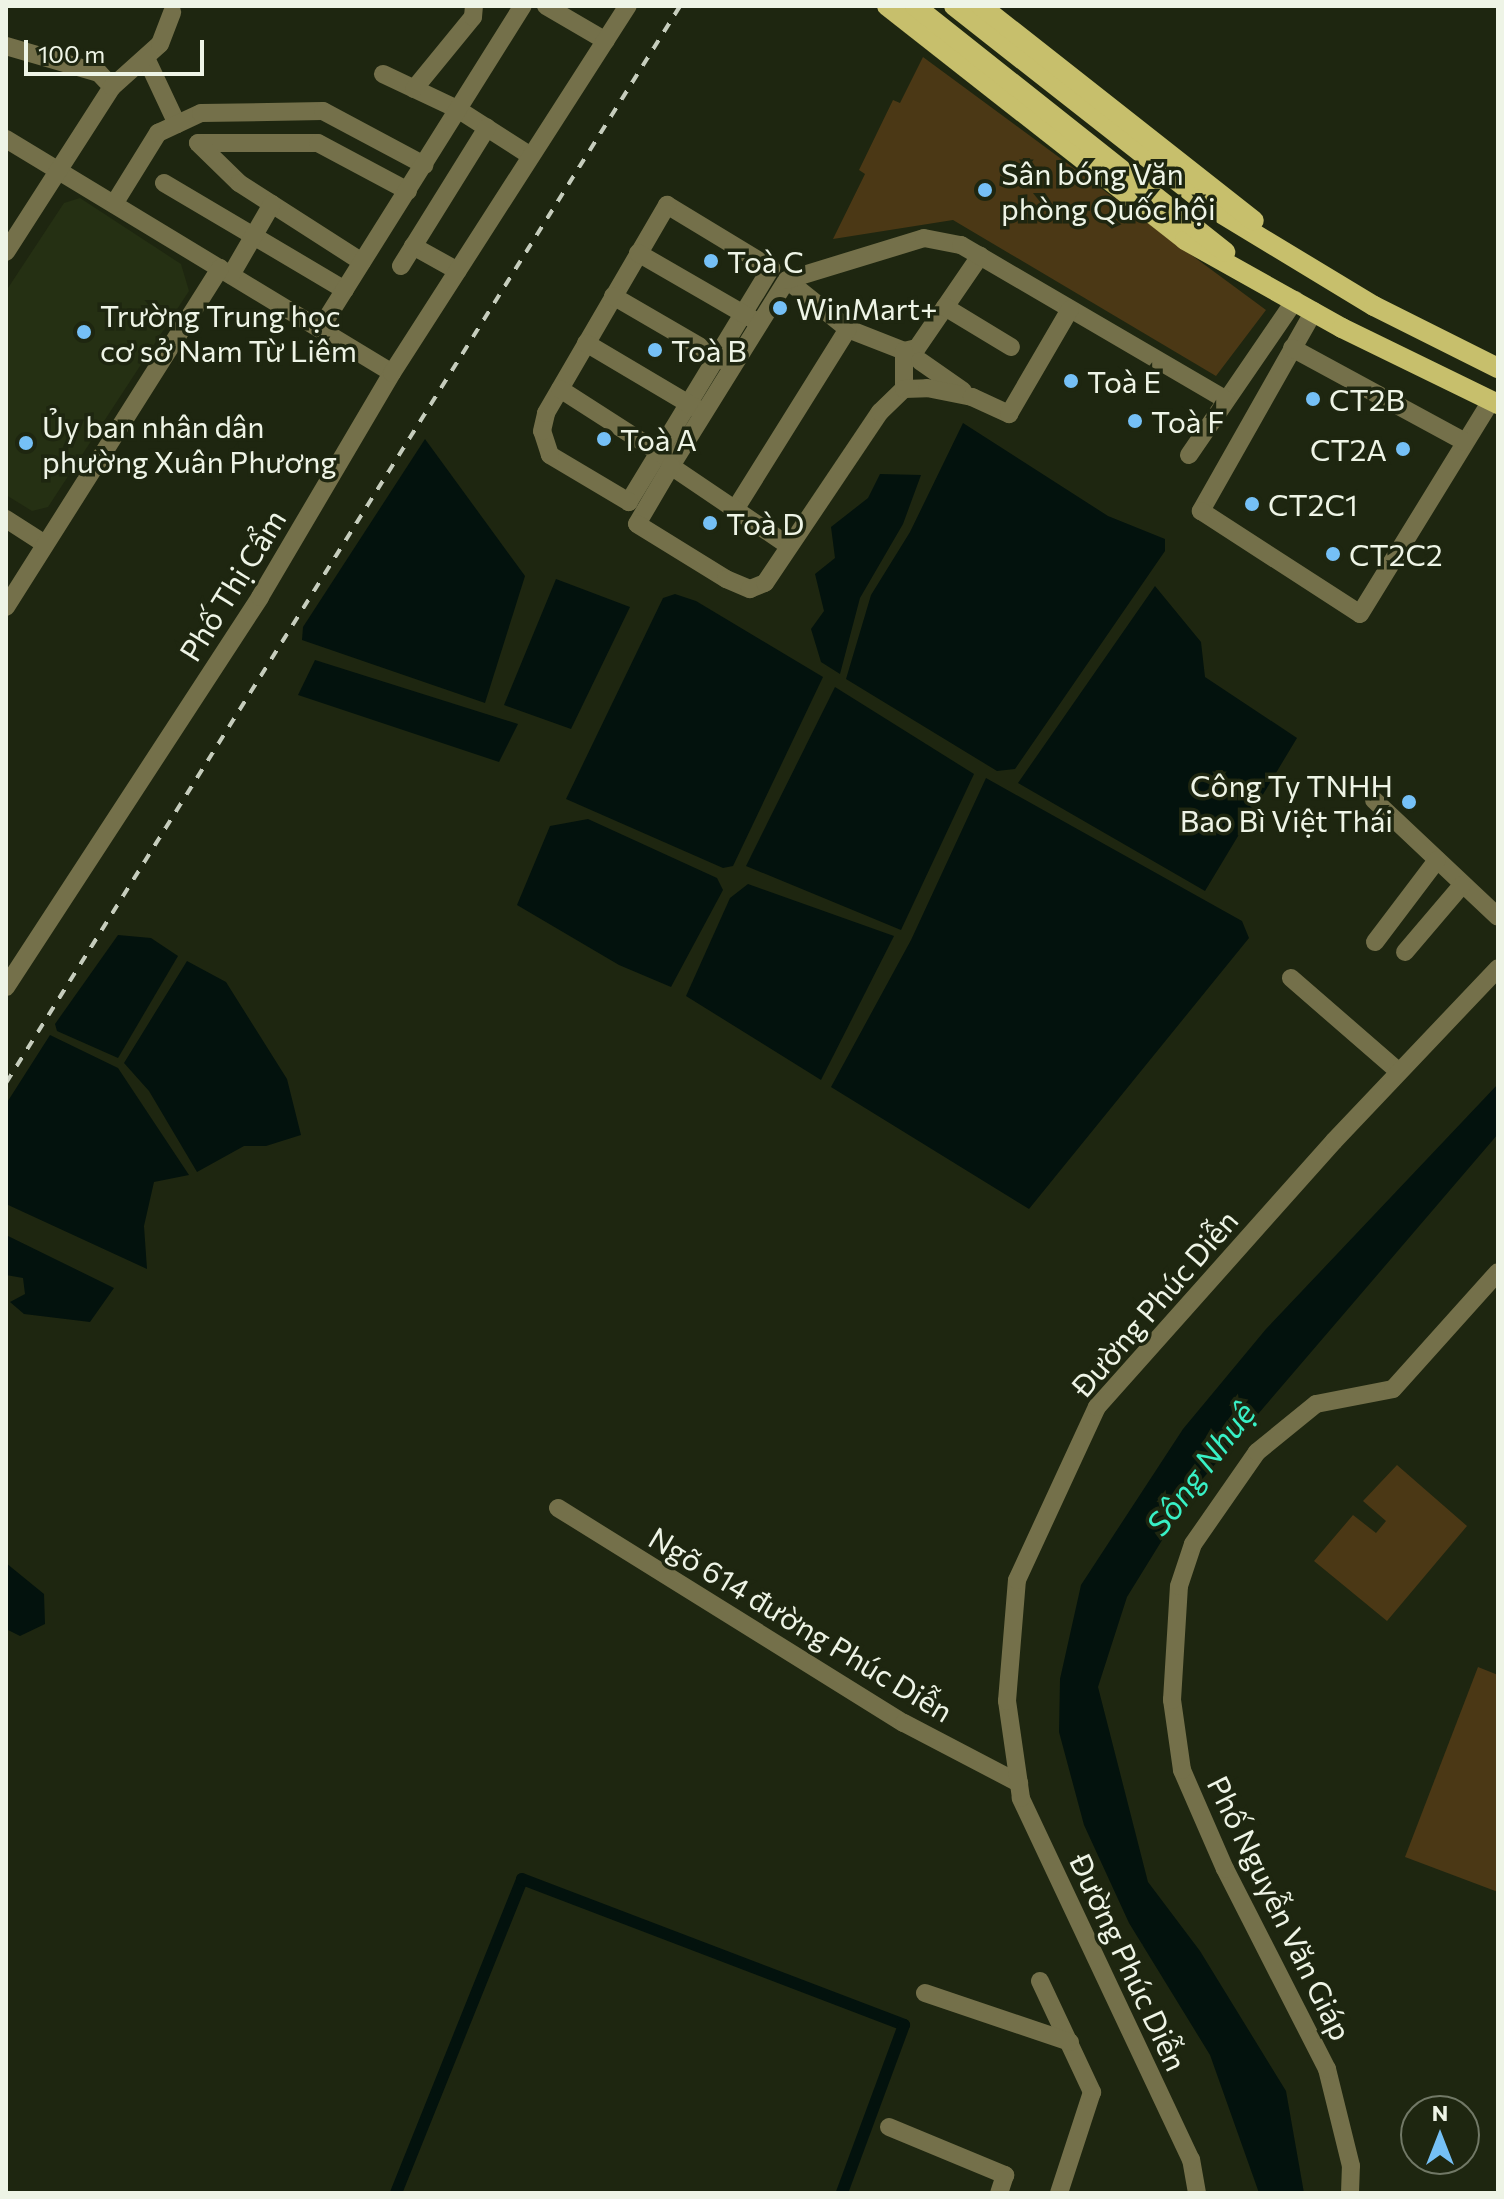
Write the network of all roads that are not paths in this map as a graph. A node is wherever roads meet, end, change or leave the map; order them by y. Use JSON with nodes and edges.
{"nodes":[{"id":1,"x":474,"y":6,"type":"edge"},
{"id":2,"x":523,"y":6,"type":"edge"},
{"id":3,"x":546,"y":6,"type":"edge"},
{"id":4,"x":628,"y":6,"type":"edge"},
{"id":5,"x":887,"y":6,"type":"edge"},
{"id":6,"x":915,"y":6,"type":"edge"},
{"id":7,"x":954,"y":6,"type":"edge"},
{"id":8,"x":981,"y":6,"type":"edge"},
{"id":9,"x":172,"y":12,"type":"dead end"},
{"id":10,"x":606,"y":41,"type":"junction"},
{"id":11,"x":6,"y":46,"type":"edge"},
{"id":12,"x":146,"y":58,"type":"junction"},
{"id":13,"x":383,"y":74,"type":"dead end"},
{"id":14,"x":116,"y":81,"type":"junction"},
{"id":15,"x":414,"y":89,"type":"junction"},
{"id":16,"x":459,"y":110,"type":"junction"},
{"id":17,"x":177,"y":124,"type":"junction"},
{"id":18,"x":487,"y":128,"type":"junction"},
{"id":19,"x":6,"y":139,"type":"edge"},
{"id":20,"x":531,"y":156,"type":"junction"},
{"id":21,"x":424,"y":165,"type":"junction"},
{"id":22,"x":57,"y":169,"type":"junction"},
{"id":23,"x":164,"y":183,"type":"dead end"},
{"id":24,"x":408,"y":191,"type":"junction"},
{"id":25,"x":114,"y":204,"type":"junction"},
{"id":26,"x":272,"y":204,"type":"junction"},
{"id":27,"x":254,"y":236,"type":"junction"},
{"id":28,"x":413,"y":246,"type":"junction"},
{"id":29,"x":6,"y":252,"type":"edge"},
{"id":30,"x":638,"y":253,"type":"junction"},
{"id":31,"x":980,"y":256,"type":"junction"},
{"id":32,"x":362,"y":262,"type":"junction"},
{"id":33,"x":1302,"y":263,"type":"junction"},
{"id":34,"x":401,"y":266,"type":"dead end"},
{"id":35,"x":458,"y":271,"type":"junction"},
{"id":36,"x":226,"y":272,"type":"junction"},
{"id":37,"x":787,"y":280,"type":"junction"},
{"id":38,"x":1259,"y":280,"type":"junction"},
{"id":39,"x":345,"y":290,"type":"junction"},
{"id":40,"x":613,"y":296,"type":"junction"},
{"id":41,"x":1295,"y":300,"type":"junction"},
{"id":42,"x":945,"y":307,"type":"junction"},
{"id":43,"x":1070,"y":309,"type":"junction"},
{"id":44,"x":1314,"y":311,"type":"junction"},
{"id":45,"x":752,"y":318,"type":"junction"},
{"id":46,"x":320,"y":329,"type":"junction"},
{"id":47,"x":848,"y":329,"type":"junction"},
{"id":48,"x":586,"y":343,"type":"junction"},
{"id":49,"x":1011,"y":347,"type":"dead end"},
{"id":50,"x":1292,"y":348,"type":"junction"},
{"id":51,"x":913,"y":353,"type":"junction"},
{"id":52,"x":725,"y":362,"type":"junction"},
{"id":53,"x":1498,"y":368,"type":"edge"},
{"id":54,"x":392,"y":373,"type":"junction"},
{"id":55,"x":927,"y":388,"type":"junction"},
{"id":56,"x":560,"y":389,"type":"junction"},
{"id":57,"x":904,"y":389,"type":"junction"},
{"id":58,"x":972,"y":397,"type":"junction"},
{"id":59,"x":1226,"y":400,"type":"junction"},
{"id":60,"x":1494,"y":402,"type":"edge"},
{"id":61,"x":696,"y":408,"type":"junction"},
{"id":62,"x":1465,"y":442,"type":"junction"},
{"id":63,"x":1189,"y":455,"type":"dead end"},
{"id":64,"x":668,"y":460,"type":"junction"},
{"id":65,"x":736,"y":508,"type":"junction"},
{"id":66,"x":6,"y":519,"type":"edge"},
{"id":67,"x":45,"y":544,"type":"junction"},
{"id":68,"x":789,"y":546,"type":"junction"},
{"id":69,"x":6,"y":607,"type":"edge"},
{"id":70,"x":1374,"y":800,"type":"dead end"},
{"id":71,"x":1437,"y":860,"type":"junction"},
{"id":72,"x":1462,"y":885,"type":"junction"},
{"id":73,"x":1498,"y":917,"type":"edge"},
{"id":74,"x":1375,"y":942,"type":"dead end"},
{"id":75,"x":1405,"y":952,"type":"dead end"},
{"id":76,"x":1498,"y":968,"type":"edge"},
{"id":77,"x":1291,"y":978,"type":"dead end"},
{"id":78,"x":8,"y":979,"type":"edge"},
{"id":79,"x":1399,"y":1072,"type":"junction"},
{"id":80,"x":1498,"y":1272,"type":"edge"},
{"id":81,"x":558,"y":1508,"type":"dead end"},
{"id":82,"x":1019,"y":1783,"type":"junction"},
{"id":83,"x":1040,"y":1981,"type":"dead end"},
{"id":84,"x":925,"y":1993,"type":"dead end"},
{"id":85,"x":1070,"y":2042,"type":"junction"},
{"id":86,"x":889,"y":2127,"type":"dead end"},
{"id":87,"x":999,"y":2193,"type":"edge"},
{"id":88,"x":1059,"y":2193,"type":"edge"},
{"id":89,"x":1197,"y":2193,"type":"edge"},
{"id":90,"x":1350,"y":2193,"type":"edge"}],
"edges":[{"from":1,"to":15,"type":"street"},
{"from":2,"to":16,"type":"street"},
{"from":3,"to":10,"type":"street"},
{"from":4,"to":10,"type":"street","name":"Phố Thị Cẩm"},
{"from":5,"to":38,"type":"main road"},
{"from":6,"to":38,"type":"main road"},
{"from":7,"to":33,"type":"main road"},
{"from":8,"to":33,"type":"main road"},
{"from":9,"to":12,"type":"street"},
{"from":10,"to":20,"type":"street","name":"Phố Thị Cẩm"},
{"from":11,"to":14,"type":"street"},
{"from":12,"to":14,"type":"street"},
{"from":12,"to":17,"type":"street"},
{"from":13,"to":15,"type":"street"},
{"from":14,"to":22,"type":"street"},
{"from":15,"to":16,"type":"street"},
{"from":16,"to":18,"type":"street"},
{"from":16,"to":21,"type":"street"},
{"from":17,"to":21,"type":"street"},
{"from":17,"to":25,"type":"street"},
{"from":18,"to":20,"type":"street"},
{"from":18,"to":28,"type":"street"},
{"from":19,"to":22,"type":"street"},
{"from":20,"to":35,"type":"street","name":"Phố Thị Cẩm"},
{"from":21,"to":24,"type":"street"},
{"from":22,"to":25,"type":"street"},
{"from":22,"to":29,"type":"street"},
{"from":23,"to":27,"type":"street"},
{"from":24,"to":26,"type":"street"},
{"from":24,"to":32,"type":"street"},
{"from":25,"to":36,"type":"street"},
{"from":26,"to":27,"type":"street"},
{"from":26,"to":32,"type":"street"},
{"from":27,"to":36,"type":"street"},
{"from":27,"to":39,"type":"street"},
{"from":28,"to":34,"type":"street"},
{"from":28,"to":35,"type":"street"},
{"from":30,"to":40,"type":"street"},
{"from":30,"to":45,"type":"street"},
{"from":30,"to":45,"type":"street"},
{"from":31,"to":37,"type":"street"},
{"from":31,"to":42,"type":"street"},
{"from":31,"to":43,"type":"street"},
{"from":32,"to":39,"type":"street"},
{"from":33,"to":53,"type":"main road"},
{"from":35,"to":54,"type":"street","name":"Phố Thị Cẩm"},
{"from":36,"to":46,"type":"street"},
{"from":36,"to":67,"type":"street"},
{"from":37,"to":45,"type":"street"},
{"from":37,"to":47,"type":"street"},
{"from":38,"to":41,"type":"main road"},
{"from":39,"to":46,"type":"street"},
{"from":40,"to":48,"type":"street"},
{"from":40,"to":52,"type":"street"},
{"from":41,"to":44,"type":"main road"},
{"from":41,"to":59,"type":"street"},
{"from":42,"to":49,"type":"street"},
{"from":42,"to":51,"type":"street"},
{"from":43,"to":58,"type":"street"},
{"from":43,"to":59,"type":"street"},
{"from":44,"to":50,"type":"street"},
{"from":44,"to":60,"type":"main road"},
{"from":45,"to":52,"type":"street"},
{"from":46,"to":54,"type":"street"},
{"from":47,"to":51,"type":"street"},
{"from":47,"to":65,"type":"street"},
{"from":48,"to":56,"type":"street"},
{"from":48,"to":61,"type":"street"},
{"from":50,"to":62,"type":"street"},
{"from":50,"to":62,"type":"street"},
{"from":51,"to":55,"type":"street"},
{"from":51,"to":57,"type":"street"},
{"from":51,"to":58,"type":"street"},
{"from":52,"to":61,"type":"street"},
{"from":54,"to":78,"type":"street","name":"Phố Thị Cẩm"},
{"from":55,"to":57,"type":"street"},
{"from":55,"to":58,"type":"street"},
{"from":56,"to":64,"type":"street"},
{"from":56,"to":64,"type":"street"},
{"from":57,"to":68,"type":"street"},
{"from":59,"to":63,"type":"street"},
{"from":60,"to":62,"type":"street"},
{"from":61,"to":64,"type":"street"},
{"from":64,"to":65,"type":"street"},
{"from":64,"to":68,"type":"street"},
{"from":65,"to":68,"type":"street"},
{"from":66,"to":67,"type":"street"},
{"from":67,"to":69,"type":"street"},
{"from":70,"to":71,"type":"street"},
{"from":71,"to":72,"type":"street"},
{"from":71,"to":74,"type":"street"},
{"from":72,"to":73,"type":"street"},
{"from":72,"to":75,"type":"street"},
{"from":76,"to":79,"type":"street","name":"Đường Phúc Diễn"},
{"from":77,"to":79,"type":"street"},
{"from":79,"to":82,"type":"street","name":"Đường Phúc Diễn"},
{"from":80,"to":90,"type":"street","name":"Phố Nguyễn Văn Giáp"},
{"from":81,"to":82,"type":"street","name":"Ngõ 614 đường Phúc Diễn"},
{"from":82,"to":89,"type":"street","name":"Đường Phúc Diễn"},
{"from":83,"to":85,"type":"street"},
{"from":84,"to":85,"type":"street"},
{"from":85,"to":88,"type":"street"},
{"from":86,"to":87,"type":"street"}]}
